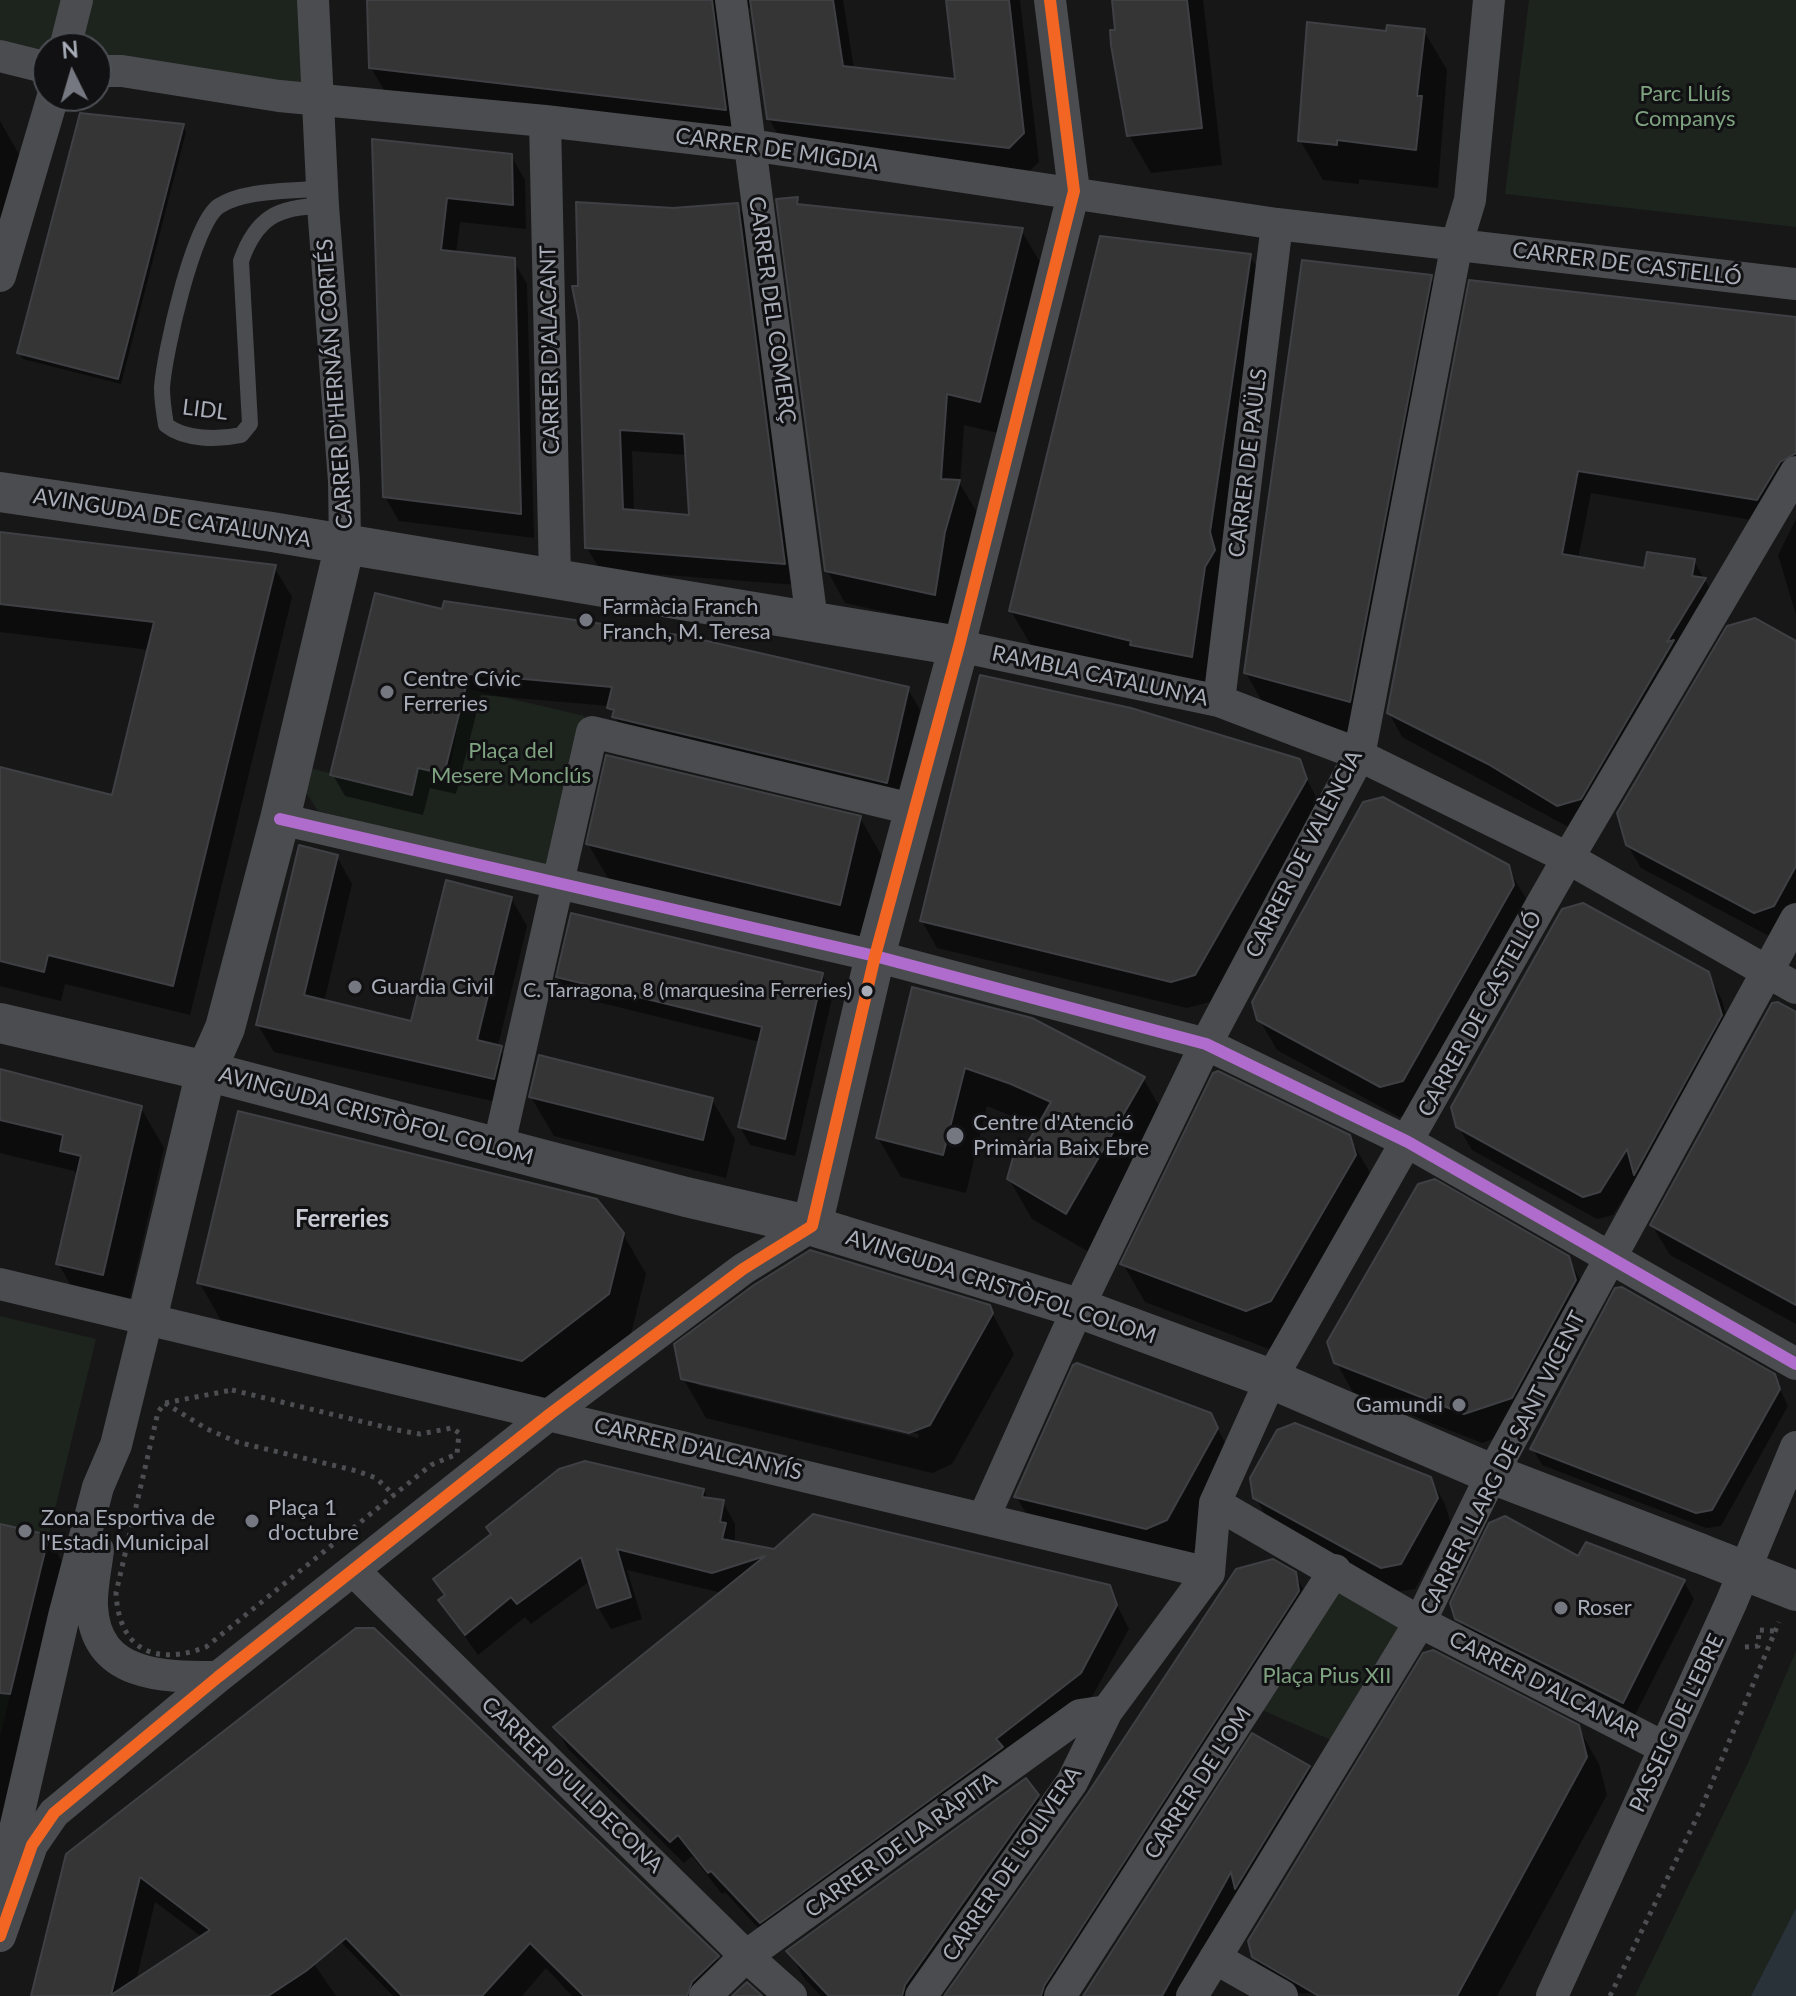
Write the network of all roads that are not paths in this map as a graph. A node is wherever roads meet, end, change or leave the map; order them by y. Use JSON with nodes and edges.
{"nodes":[{"id":1,"x":77,"y":0,"type":"edge"},
{"id":2,"x":313,"y":0,"type":"edge"},
{"id":3,"x":731,"y":0,"type":"edge"},
{"id":4,"x":1050,"y":0,"type":"edge"},
{"id":5,"x":1489,"y":0,"type":"edge"},
{"id":6,"x":69,"y":32,"type":"edge"},
{"id":7,"x":0,"y":56,"type":"edge"},
{"id":8,"x":32,"y":64,"type":"edge"},
{"id":9,"x":112,"y":71,"type":"edge"},
{"id":10,"x":319,"y":99,"type":"junction"},
{"id":11,"x":48,"y":112,"type":"edge"},
{"id":12,"x":545,"y":121,"type":"junction"},
{"id":13,"x":750,"y":145,"type":"junction"},
{"id":14,"x":1074,"y":191,"type":"junction"},
{"id":15,"x":322,"y":197,"type":"junction"},
{"id":16,"x":1470,"y":200,"type":"junction"},
{"id":17,"x":1277,"y":224,"type":"junction"},
{"id":18,"x":1457,"y":243,"type":"junction"},
{"id":19,"x":1796,"y":266,"type":"edge"},
{"id":20,"x":0,"y":276,"type":"edge"},
{"id":21,"x":1796,"y":284,"type":"edge"},
{"id":22,"x":1796,"y":472,"type":"edge"},
{"id":23,"x":0,"y":492,"type":"edge"},
{"id":24,"x":345,"y":544,"type":"junction"},
{"id":25,"x":555,"y":579,"type":"junction"},
{"id":26,"x":812,"y":621,"type":"junction"},
{"id":27,"x":959,"y":646,"type":"junction"},
{"id":28,"x":1219,"y":701,"type":"junction"},
{"id":29,"x":1359,"y":756,"type":"junction"},
{"id":30,"x":916,"y":810,"type":"junction"},
{"id":31,"x":280,"y":819,"type":"junction"},
{"id":32,"x":1568,"y":858,"type":"junction"},
{"id":33,"x":556,"y":882,"type":"junction"},
{"id":34,"x":1796,"y":919,"type":"edge"},
{"id":35,"x":875,"y":956,"type":"junction"},
{"id":36,"x":1766,"y":972,"type":"junction"},
{"id":37,"x":1796,"y":988,"type":"edge"},
{"id":38,"x":0,"y":1023,"type":"edge"},
{"id":39,"x":1206,"y":1044,"type":"junction"},
{"id":40,"x":206,"y":1071,"type":"junction"},
{"id":41,"x":1408,"y":1142,"type":"junction"},
{"id":42,"x":498,"y":1149,"type":"junction"},
{"id":43,"x":812,"y":1226,"type":"junction"},
{"id":44,"x":1611,"y":1258,"type":"junction"},
{"id":45,"x":0,"y":1284,"type":"edge"},
{"id":46,"x":1078,"y":1308,"type":"junction"},
{"id":47,"x":147,"y":1319,"type":"junction"},
{"id":48,"x":1796,"y":1364,"type":"edge"},
{"id":49,"x":1271,"y":1379,"type":"junction"},
{"id":50,"x":550,"y":1414,"type":"junction"},
{"id":51,"x":116,"y":1445,"type":"junction"},
{"id":52,"x":1796,"y":1447,"type":"edge"},
{"id":53,"x":1492,"y":1474,"type":"junction"},
{"id":54,"x":1215,"y":1503,"type":"junction"},
{"id":55,"x":984,"y":1517,"type":"junction"},
{"id":56,"x":1335,"y":1570,"type":"junction"},
{"id":57,"x":355,"y":1572,"type":"junction"},
{"id":58,"x":1209,"y":1573,"type":"junction"},
{"id":59,"x":1788,"y":1605,"type":"edge"},
{"id":60,"x":1420,"y":1622,"type":"junction"},
{"id":61,"x":218,"y":1677,"type":"junction"},
{"id":62,"x":1107,"y":1711,"type":"junction"},
{"id":63,"x":1665,"y":1748,"type":"junction"},
{"id":64,"x":31,"y":1755,"type":"junction"},
{"id":65,"x":71,"y":1799,"type":"junction"},
{"id":66,"x":0,"y":1912,"type":"edge"},
{"id":67,"x":0,"y":1936,"type":"edge"},
{"id":68,"x":746,"y":1956,"type":"junction"},
{"id":69,"x":1215,"y":1958,"type":"junction"},
{"id":70,"x":705,"y":1996,"type":"edge"},
{"id":71,"x":791,"y":1996,"type":"edge"},
{"id":72,"x":921,"y":1996,"type":"edge"},
{"id":73,"x":1060,"y":1996,"type":"edge"},
{"id":74,"x":1192,"y":1996,"type":"edge"},
{"id":75,"x":1282,"y":1996,"type":"edge"},
{"id":76,"x":1552,"y":1996,"type":"edge"}],
"edges":[{"from":1,"to":6,"type":"street"},
{"from":2,"to":10,"type":"street","name":"CARRER D'HERNÁN CORTÉS"},
{"from":3,"to":13,"type":"street","name":"CARRER DEL COMERÇ"},
{"from":4,"to":14,"type":"street"},
{"from":5,"to":16,"type":"street","name":"CARRER DE VALÈNCIA"},
{"from":7,"to":8,"type":"street"},
{"from":9,"to":10,"type":"street","name":"CARRER DE MIGDIA"},
{"from":10,"to":12,"type":"street","name":"CARRER DE MIGDIA"},
{"from":10,"to":15,"type":"street","name":"CARRER D'HERNÁN CORTÉS"},
{"from":11,"to":20,"type":"street"},
{"from":12,"to":13,"type":"street","name":"CARRER DE MIGDIA"},
{"from":12,"to":25,"type":"street","name":"CARRER D'ALACANT"},
{"from":13,"to":14,"type":"street","name":"CARRER DE MIGDIA"},
{"from":13,"to":26,"type":"street","name":"CARRER DEL COMERÇ"},
{"from":14,"to":17,"type":"street","name":"CARRER DE MIGDIA"},
{"from":14,"to":27,"type":"street"},
{"from":15,"to":15,"type":"lane","name":"LIDL"},
{"from":15,"to":24,"type":"street","name":"CARRER D'HERNÁN CORTÉS"},
{"from":16,"to":18,"type":"street","name":"CARRER DE VALÈNCIA"},
{"from":16,"to":19,"type":"street"},
{"from":17,"to":18,"type":"street","name":"CARRER DE MIGDIA"},
{"from":17,"to":28,"type":"street","name":"CARRER DE PAÜLS"},
{"from":18,"to":21,"type":"street","name":"CARRER DE CASTELLÓ"},
{"from":18,"to":29,"type":"street","name":"CARRER DE VALÈNCIA"},
{"from":22,"to":32,"type":"street","name":"CARRER DE CASTELLÓ"},
{"from":23,"to":24,"type":"street","name":"AVINGUDA DE CATALUNYA"},
{"from":24,"to":25,"type":"street","name":"RAMBLA CATALUNYA"},
{"from":24,"to":31,"type":"street","name":"CARRER D'HERNÁN CORTÉS"},
{"from":25,"to":26,"type":"street","name":"RAMBLA CATALUNYA"},
{"from":26,"to":27,"type":"street","name":"RAMBLA CATALUNYA"},
{"from":27,"to":28,"type":"street","name":"RAMBLA CATALUNYA"},
{"from":27,"to":30,"type":"street"},
{"from":28,"to":29,"type":"street","name":"RAMBLA CATALUNYA"},
{"from":29,"to":32,"type":"street","name":"RAMBLA CATALUNYA"},
{"from":29,"to":39,"type":"street","name":"CARRER DE VALÈNCIA"},
{"from":30,"to":33,"type":"street"},
{"from":30,"to":35,"type":"street"},
{"from":31,"to":33,"type":"street"},
{"from":31,"to":40,"type":"street","name":"CARRER D'HERNÁN CORTÉS"},
{"from":32,"to":36,"type":"street","name":"RAMBLA CATALUNYA"},
{"from":32,"to":41,"type":"street","name":"CARRER DE CASTELLÓ"},
{"from":33,"to":35,"type":"street"},
{"from":33,"to":42,"type":"street"},
{"from":34,"to":36,"type":"street","name":"CARRER LLARG DE SANT VICENT"},
{"from":35,"to":39,"type":"street"},
{"from":35,"to":43,"type":"street"},
{"from":36,"to":37,"type":"street","name":"RAMBLA CATALUNYA"},
{"from":36,"to":44,"type":"street","name":"CARRER LLARG DE SANT VICENT"},
{"from":38,"to":40,"type":"street","name":"AVINGUDA CRISTÒFOL COLOM"},
{"from":39,"to":41,"type":"street"},
{"from":39,"to":46,"type":"street","name":"CARRER DE VALÈNCIA"},
{"from":40,"to":42,"type":"street","name":"AVINGUDA CRISTÒFOL COLOM"},
{"from":40,"to":47,"type":"street","name":"CARRER D'HERNÁN CORTÉS"},
{"from":41,"to":44,"type":"street"},
{"from":41,"to":49,"type":"street","name":"CARRER DE CASTELLÓ"},
{"from":42,"to":43,"type":"street","name":"AVINGUDA CRISTÒFOL COLOM"},
{"from":43,"to":46,"type":"street","name":"AVINGUDA CRISTÒFOL COLOM"},
{"from":43,"to":50,"type":"street"},
{"from":44,"to":48,"type":"street"},
{"from":44,"to":53,"type":"street","name":"CARRER LLARG DE SANT VICENT"},
{"from":45,"to":47,"type":"street","name":"CARRER D'ALCANYÍS"},
{"from":46,"to":49,"type":"street","name":"AVINGUDA CRISTÒFOL COLOM"},
{"from":46,"to":55,"type":"street","name":"CARRER DE VALÈNCIA"},
{"from":47,"to":50,"type":"street","name":"CARRER D'ALCANYÍS"},
{"from":47,"to":51,"type":"street"},
{"from":49,"to":53,"type":"street","name":"AVINGUDA CRISTÒFOL COLOM"},
{"from":49,"to":54,"type":"street","name":"CARRER DE CASTELLÓ"},
{"from":50,"to":55,"type":"street","name":"CARRER D'ALCANYÍS"},
{"from":50,"to":57,"type":"street"},
{"from":51,"to":61,"type":"street"},
{"from":51,"to":64,"type":"street"},
{"from":52,"to":63,"type":"street","name":"PASSEIG DE L'EBRE"},
{"from":53,"to":59,"type":"street","name":"AVINGUDA CRISTÒFOL COLOM","bridge":true},
{"from":53,"to":60,"type":"street","name":"CARRER LLARG DE SANT VICENT"},
{"from":54,"to":56,"type":"street","name":"CARRER D'ALCANAR"},
{"from":54,"to":58,"type":"street","name":"CARRER DE CASTELLÓ"},
{"from":55,"to":58,"type":"street","name":"CARRER D'ALCANYÍS"},
{"from":56,"to":60,"type":"street","name":"CARRER D'ALCANAR"},
{"from":56,"to":73,"type":"street","name":"CARRER DE L'OM"},
{"from":57,"to":61,"type":"street"},
{"from":57,"to":68,"type":"street","name":"CARRER D'ULLDECONA"},
{"from":58,"to":62,"type":"street","name":"CARRER DE L'OLIVERA"},
{"from":60,"to":63,"type":"street","name":"CARRER D'ALCANAR"},
{"from":60,"to":69,"type":"street","name":"CARRER LLARG DE SANT VICENT"},
{"from":61,"to":65,"type":"street"},
{"from":62,"to":68,"type":"street","name":"CARRER DE LA RÀPITA"},
{"from":62,"to":72,"type":"street","name":"CARRER DE L'OLIVERA"},
{"from":63,"to":76,"type":"street","name":"PASSEIG DE L'EBRE"},
{"from":64,"to":65,"type":"street"},
{"from":64,"to":66,"type":"street"},
{"from":65,"to":67,"type":"street"},
{"from":68,"to":70,"type":"street","name":"CARRER DE LA RÀPITA"},
{"from":68,"to":71,"type":"street","name":"CARRER D'ULLDECONA"},
{"from":69,"to":74,"type":"street","name":"CARRER LLARG DE SANT VICENT"},
{"from":69,"to":75,"type":"street"}]}
